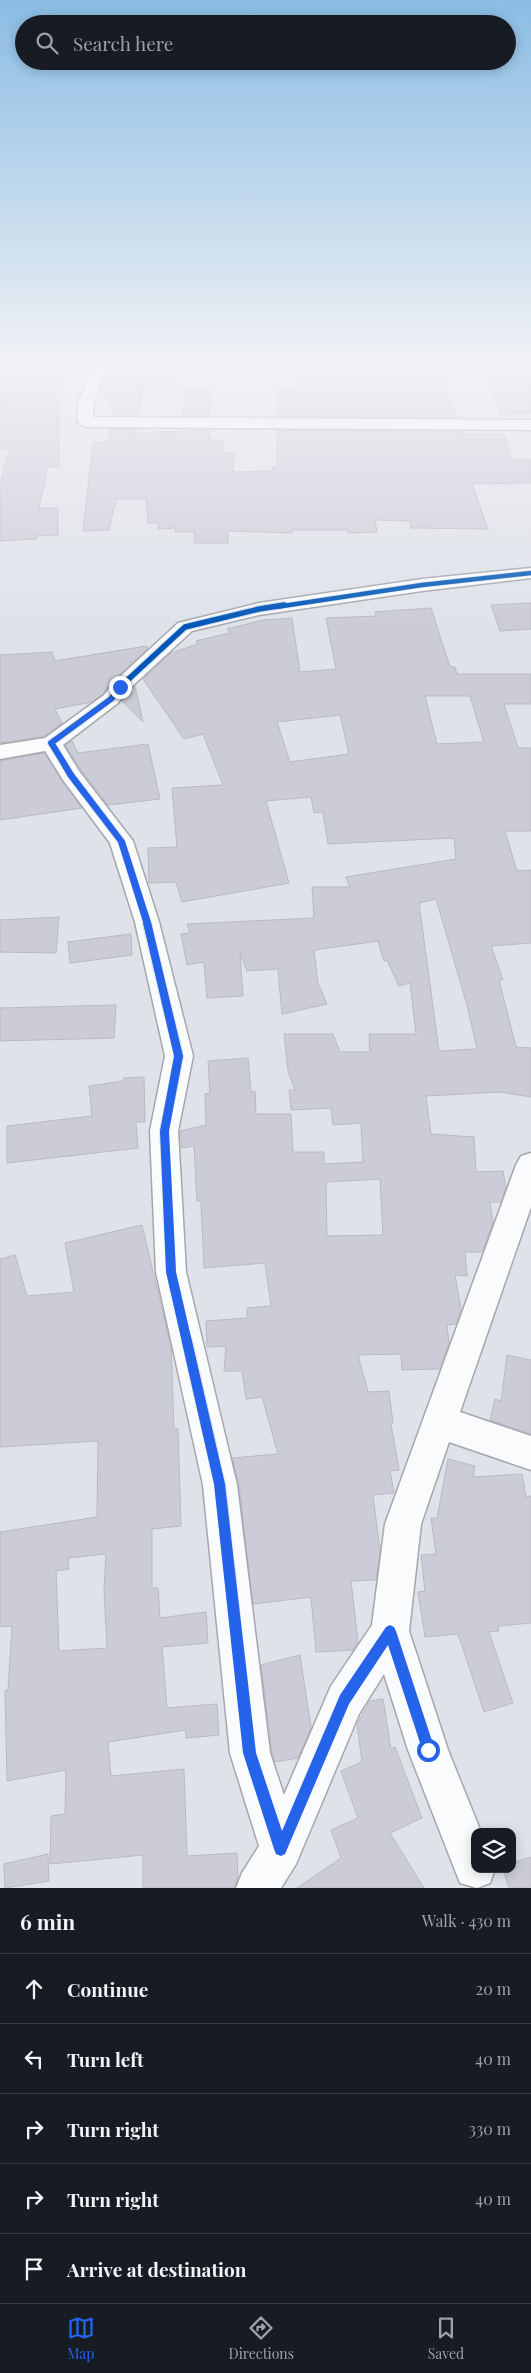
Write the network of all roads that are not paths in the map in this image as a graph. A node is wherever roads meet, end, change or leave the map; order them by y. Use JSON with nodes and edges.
{"nodes":[{"id":1,"x":531,"y":573,"type":"edge"},
{"id":2,"x":51,"y":742,"type":"junction"},
{"id":3,"x":0,"y":752,"type":"edge"},
{"id":4,"x":531,"y":1165,"type":"edge"},
{"id":5,"x":439,"y":1422,"type":"junction"},
{"id":6,"x":531,"y":1453,"type":"edge"},
{"id":7,"x":390,"y":1631,"type":"junction"},
{"id":8,"x":281,"y":1849,"type":"junction"},
{"id":9,"x":471,"y":1859,"type":"edge"},
{"id":10,"x":477,"y":1873,"type":"edge"},
{"id":11,"x":257,"y":1888,"type":"edge"},
{"id":12,"x":483,"y":1888,"type":"edge"}],
"edges":[{"from":1,"to":2,"type":"street"},
{"from":2,"to":3,"type":"street"},
{"from":2,"to":8,"type":"street"},
{"from":4,"to":5,"type":"street"},
{"from":5,"to":6,"type":"street"},
{"from":5,"to":7,"type":"street"},
{"from":7,"to":8,"type":"street"},
{"from":7,"to":9,"type":"street"},
{"from":8,"to":11,"type":"street"},
{"from":10,"to":12,"type":"street"}]}
